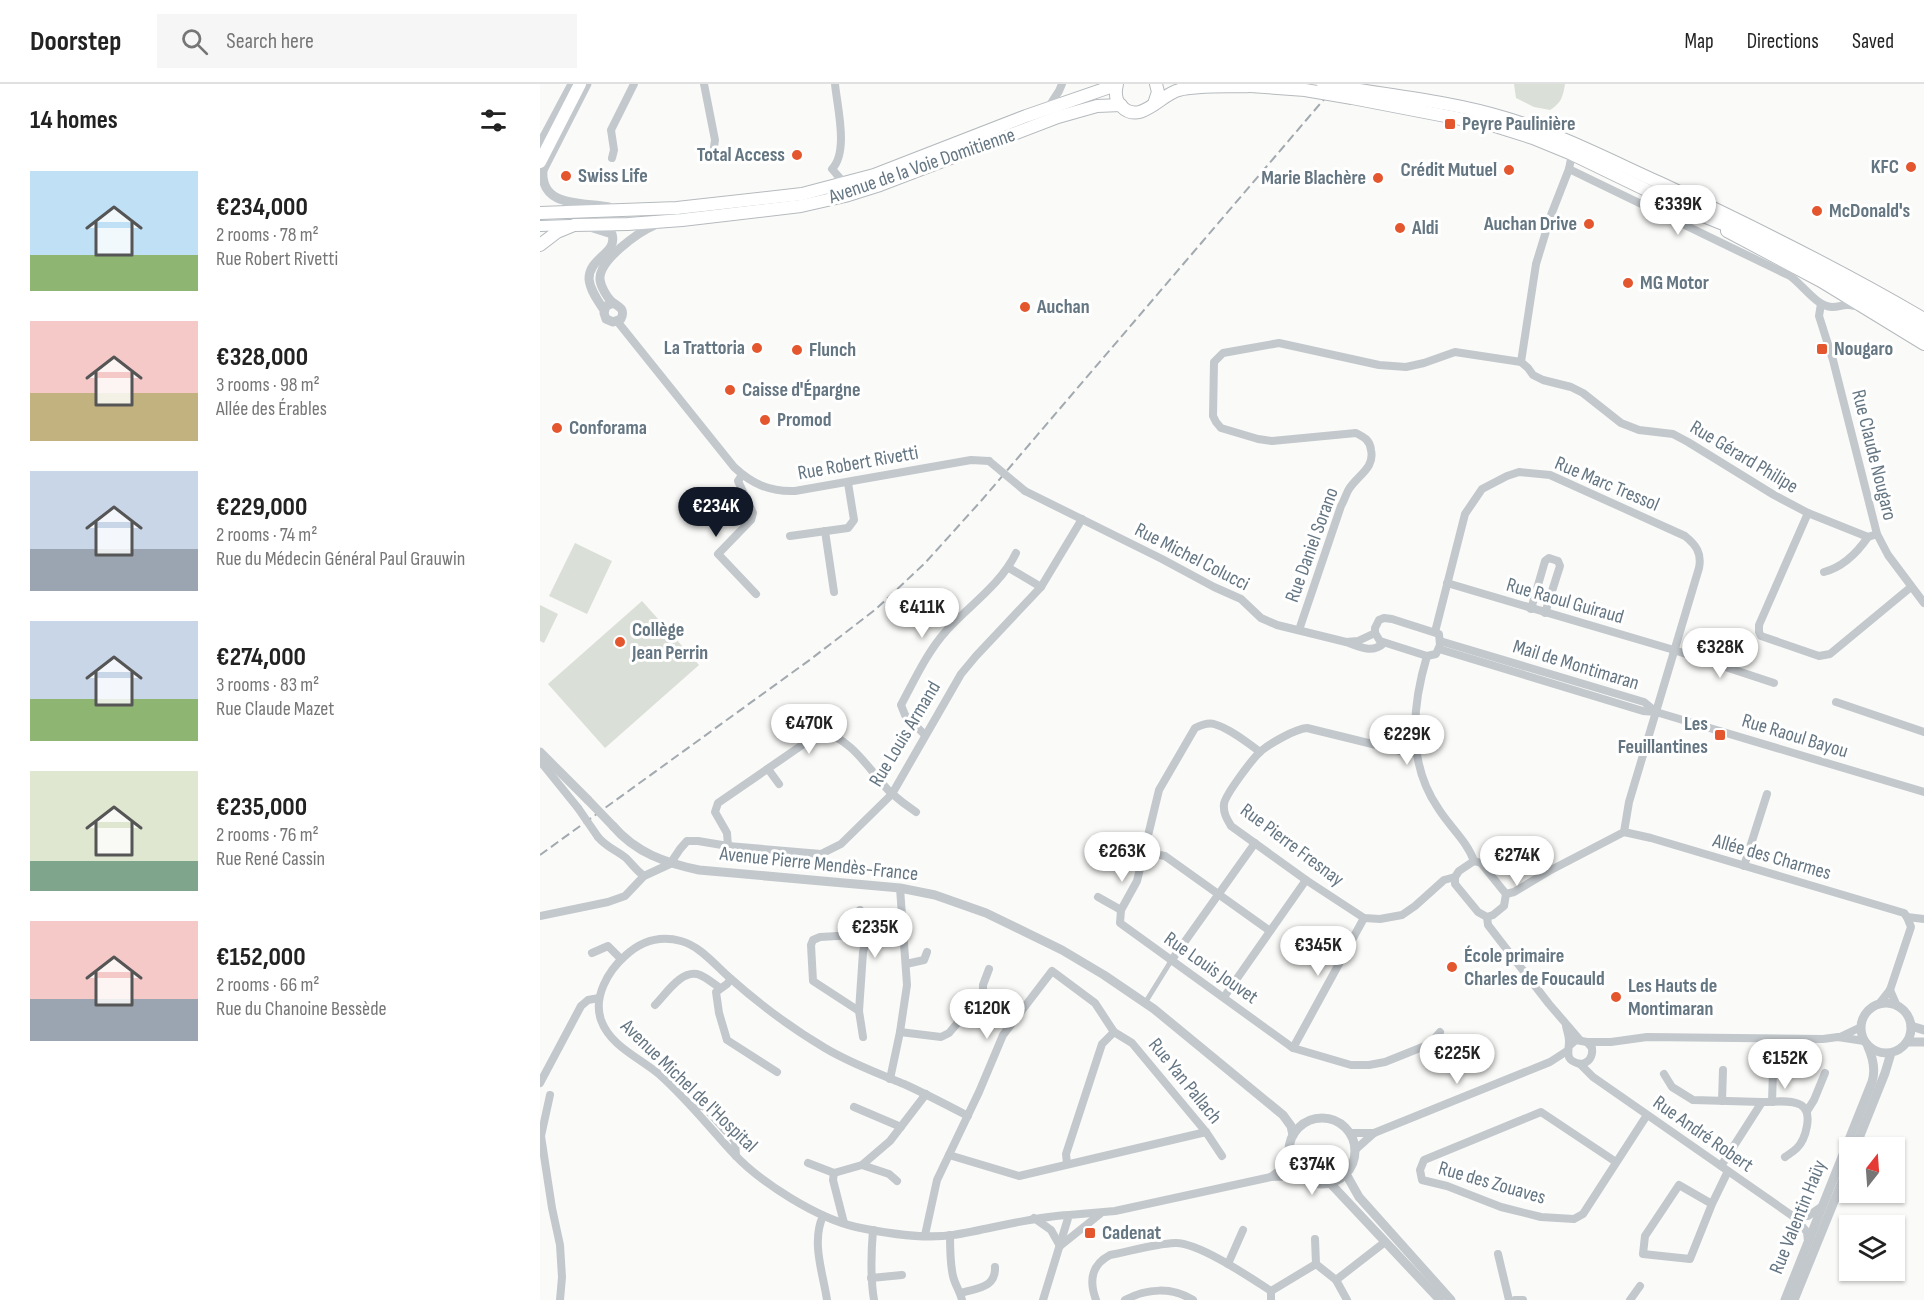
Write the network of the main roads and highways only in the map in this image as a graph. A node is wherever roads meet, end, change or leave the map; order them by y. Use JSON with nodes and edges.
{"nodes":[{"id":1,"x":580,"y":84,"type":"edge"},
{"id":2,"x":1116,"y":84,"type":"edge"},
{"id":3,"x":1156,"y":84,"type":"edge"},
{"id":4,"x":1323,"y":84,"type":"edge"},
{"id":5,"x":1352,"y":94,"type":"junction"},
{"id":6,"x":1154,"y":104,"type":"junction"},
{"id":7,"x":1121,"y":105,"type":"junction"},
{"id":8,"x":541,"y":169,"type":"edge"},
{"id":9,"x":1691,"y":211,"type":"junction"},
{"id":10,"x":540,"y":213,"type":"edge"},
{"id":11,"x":577,"y":225,"type":"junction"},
{"id":12,"x":540,"y":226,"type":"edge"},
{"id":13,"x":540,"y":245,"type":"edge"},
{"id":14,"x":1924,"y":319,"type":"edge"},
{"id":15,"x":1924,"y":332,"type":"edge"},
{"id":16,"x":1924,"y":344,"type":"edge"}],
"edges":[{"from":1,"to":8,"type":"main road"},
{"from":2,"to":7,"type":"main road"},
{"from":2,"to":10,"type":"main road","name":"Avenue de la Voie Domitienne"},
{"from":3,"to":6,"type":"main road"},
{"from":4,"to":5,"type":"main road","bridge":true},
{"from":5,"to":6,"type":"main road","bridge":true},
{"from":5,"to":9,"type":"main road"},
{"from":5,"to":14,"type":"main road"},
{"from":6,"to":7,"type":"main road","name":"Avenue de la Voie Domitienne"},
{"from":7,"to":11,"type":"main road","name":"Avenue de la Voie Domitienne"},
{"from":9,"to":15,"type":"main road"},
{"from":9,"to":16,"type":"main road"},
{"from":11,"to":12,"type":"main road","name":"Avenue de la Voie Domitienne"},
{"from":11,"to":13,"type":"main road"}]}
